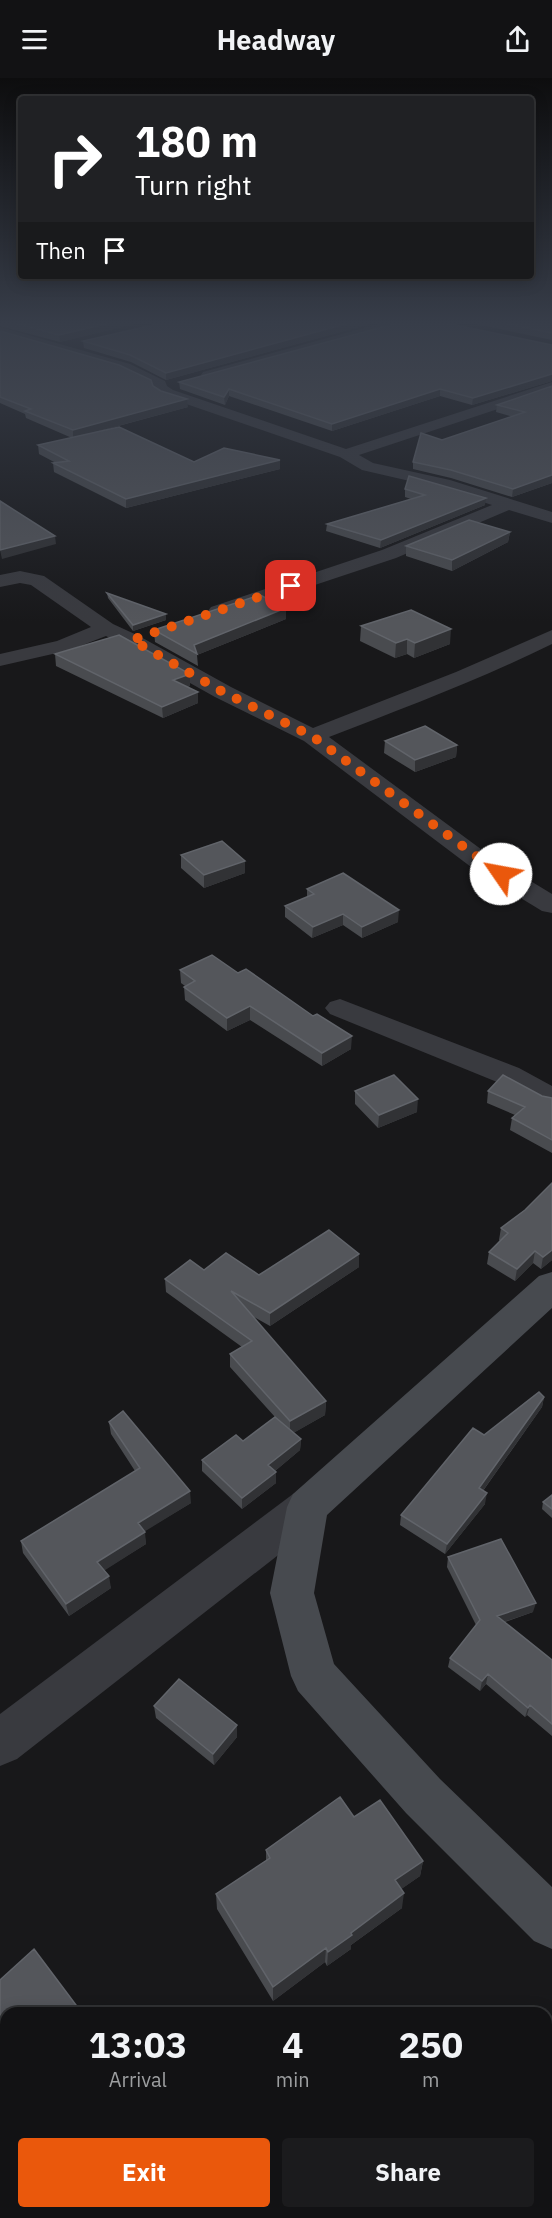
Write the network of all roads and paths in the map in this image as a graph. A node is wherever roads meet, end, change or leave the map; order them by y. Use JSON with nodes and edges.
{"nodes":[{"id":1,"x":255,"y":422,"type":"edge"},
{"id":2,"x":443,"y":422,"type":"edge"},
{"id":3,"x":346,"y":454,"type":"junction"},
{"id":4,"x":509,"y":504,"type":"junction"},
{"id":5,"x":552,"y":518,"type":"edge"},
{"id":6,"x":0,"y":580,"type":"edge"},
{"id":7,"x":205,"y":616,"type":"edge"},
{"id":8,"x":106,"y":628,"type":"junction"},
{"id":9,"x":153,"y":633,"type":"dead end"},
{"id":10,"x":552,"y":636,"type":"edge"},
{"id":11,"x":132,"y":640,"type":"junction"},
{"id":12,"x":0,"y":660,"type":"edge"},
{"id":13,"x":312,"y":736,"type":"junction"},
{"id":14,"x":552,"y":905,"type":"edge"},
{"id":15,"x":340,"y":1008,"type":"dead end"},
{"id":16,"x":552,"y":1099,"type":"edge"},
{"id":17,"x":552,"y":1286,"type":"edge"},
{"id":18,"x":308,"y":1507,"type":"junction"},
{"id":19,"x":0,"y":1743,"type":"edge"},
{"id":20,"x":552,"y":1923,"type":"edge"}],
"edges":[{"from":1,"to":3,"type":"street"},
{"from":2,"to":3,"type":"street"},
{"from":3,"to":4,"type":"street"},
{"from":4,"to":5,"type":"street"},
{"from":4,"to":7,"type":"street"},
{"from":6,"to":8,"type":"street"},
{"from":8,"to":11,"type":"street"},
{"from":8,"to":12,"type":"street"},
{"from":9,"to":11,"type":"street"},
{"from":10,"to":13,"type":"street"},
{"from":11,"to":13,"type":"street"},
{"from":13,"to":14,"type":"street"},
{"from":15,"to":16,"type":"street"},
{"from":17,"to":18,"type":"main road"},
{"from":18,"to":19,"type":"street"},
{"from":18,"to":20,"type":"main road"}]}
